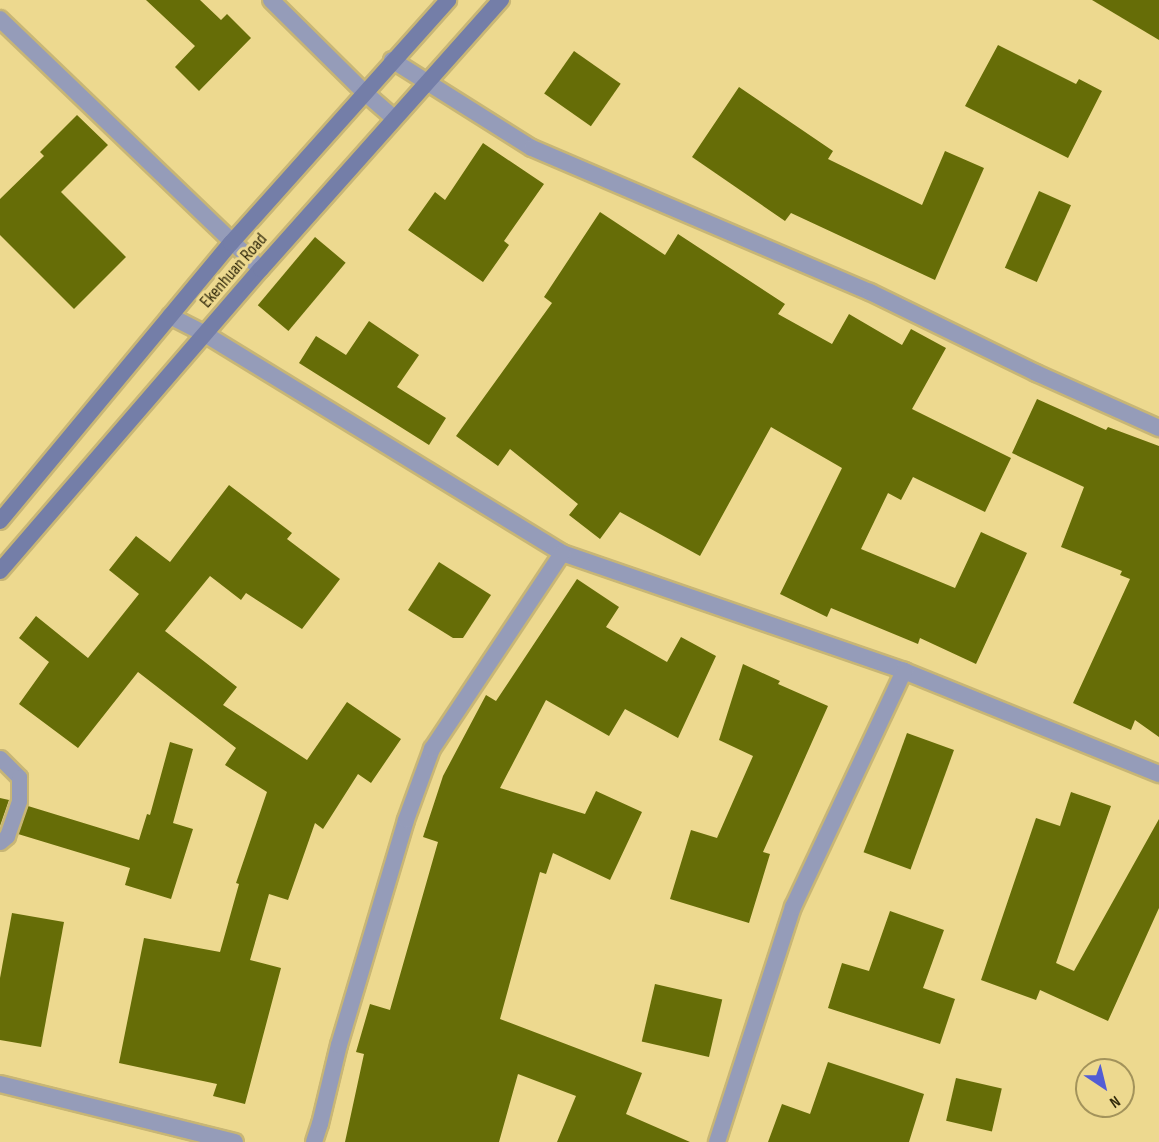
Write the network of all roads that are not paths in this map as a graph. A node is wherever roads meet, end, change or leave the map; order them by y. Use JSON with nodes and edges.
{"nodes":[{"id":1,"x":271,"y":0,"type":"edge"},
{"id":2,"x":447,"y":0,"type":"edge"},
{"id":3,"x":501,"y":0,"type":"edge"},
{"id":4,"x":0,"y":19,"type":"edge"},
{"id":5,"x":393,"y":60,"type":"junction"},
{"id":6,"x":425,"y":83,"type":"junction"},
{"id":7,"x":363,"y":92,"type":"junction"},
{"id":8,"x":393,"y":118,"type":"junction"},
{"id":9,"x":231,"y":243,"type":"junction"},
{"id":10,"x":261,"y":269,"type":"junction"},
{"id":11,"x":170,"y":316,"type":"junction"},
{"id":12,"x":205,"y":334,"type":"junction"},
{"id":13,"x":1159,"y":428,"type":"edge"},
{"id":14,"x":0,"y":520,"type":"edge"},
{"id":15,"x":562,"y":553,"type":"junction"},
{"id":16,"x":0,"y":571,"type":"edge"},
{"id":17,"x":904,"y":671,"type":"junction"},
{"id":18,"x":0,"y":758,"type":"edge"},
{"id":19,"x":1159,"y":774,"type":"edge"},
{"id":20,"x":0,"y":842,"type":"edge"},
{"id":21,"x":0,"y":1084,"type":"edge"},
{"id":22,"x":235,"y":1142,"type":"edge"},
{"id":23,"x":314,"y":1142,"type":"edge"},
{"id":24,"x":717,"y":1142,"type":"edge"}],
"edges":[{"from":1,"to":7,"type":"street"},
{"from":2,"to":5,"type":"main road","name":"Ekenhuan Road"},
{"from":3,"to":6,"type":"main road","name":"Ekenhuan Road"},
{"from":4,"to":9,"type":"street"},
{"from":5,"to":6,"type":"street"},
{"from":5,"to":7,"type":"main road","name":"Ekenhuan Road"},
{"from":6,"to":8,"type":"main road","name":"Ekenhuan Road"},
{"from":6,"to":13,"type":"street"},
{"from":7,"to":8,"type":"street"},
{"from":7,"to":9,"type":"main road","name":"Ekenhuan Road"},
{"from":8,"to":10,"type":"main road","name":"Ekenhuan Road"},
{"from":9,"to":10,"type":"street"},
{"from":9,"to":11,"type":"main road","name":"Ekenhuan Road"},
{"from":10,"to":12,"type":"main road","name":"Ekenhuan Road"},
{"from":11,"to":12,"type":"street"},
{"from":11,"to":14,"type":"main road","name":"Ekenhuan Road"},
{"from":12,"to":15,"type":"street"},
{"from":12,"to":16,"type":"main road","name":"Ekenhuan Road"},
{"from":15,"to":17,"type":"street"},
{"from":15,"to":23,"type":"street"},
{"from":17,"to":19,"type":"street"},
{"from":17,"to":24,"type":"street"},
{"from":18,"to":20,"type":"lane"},
{"from":21,"to":22,"type":"street"}]}
